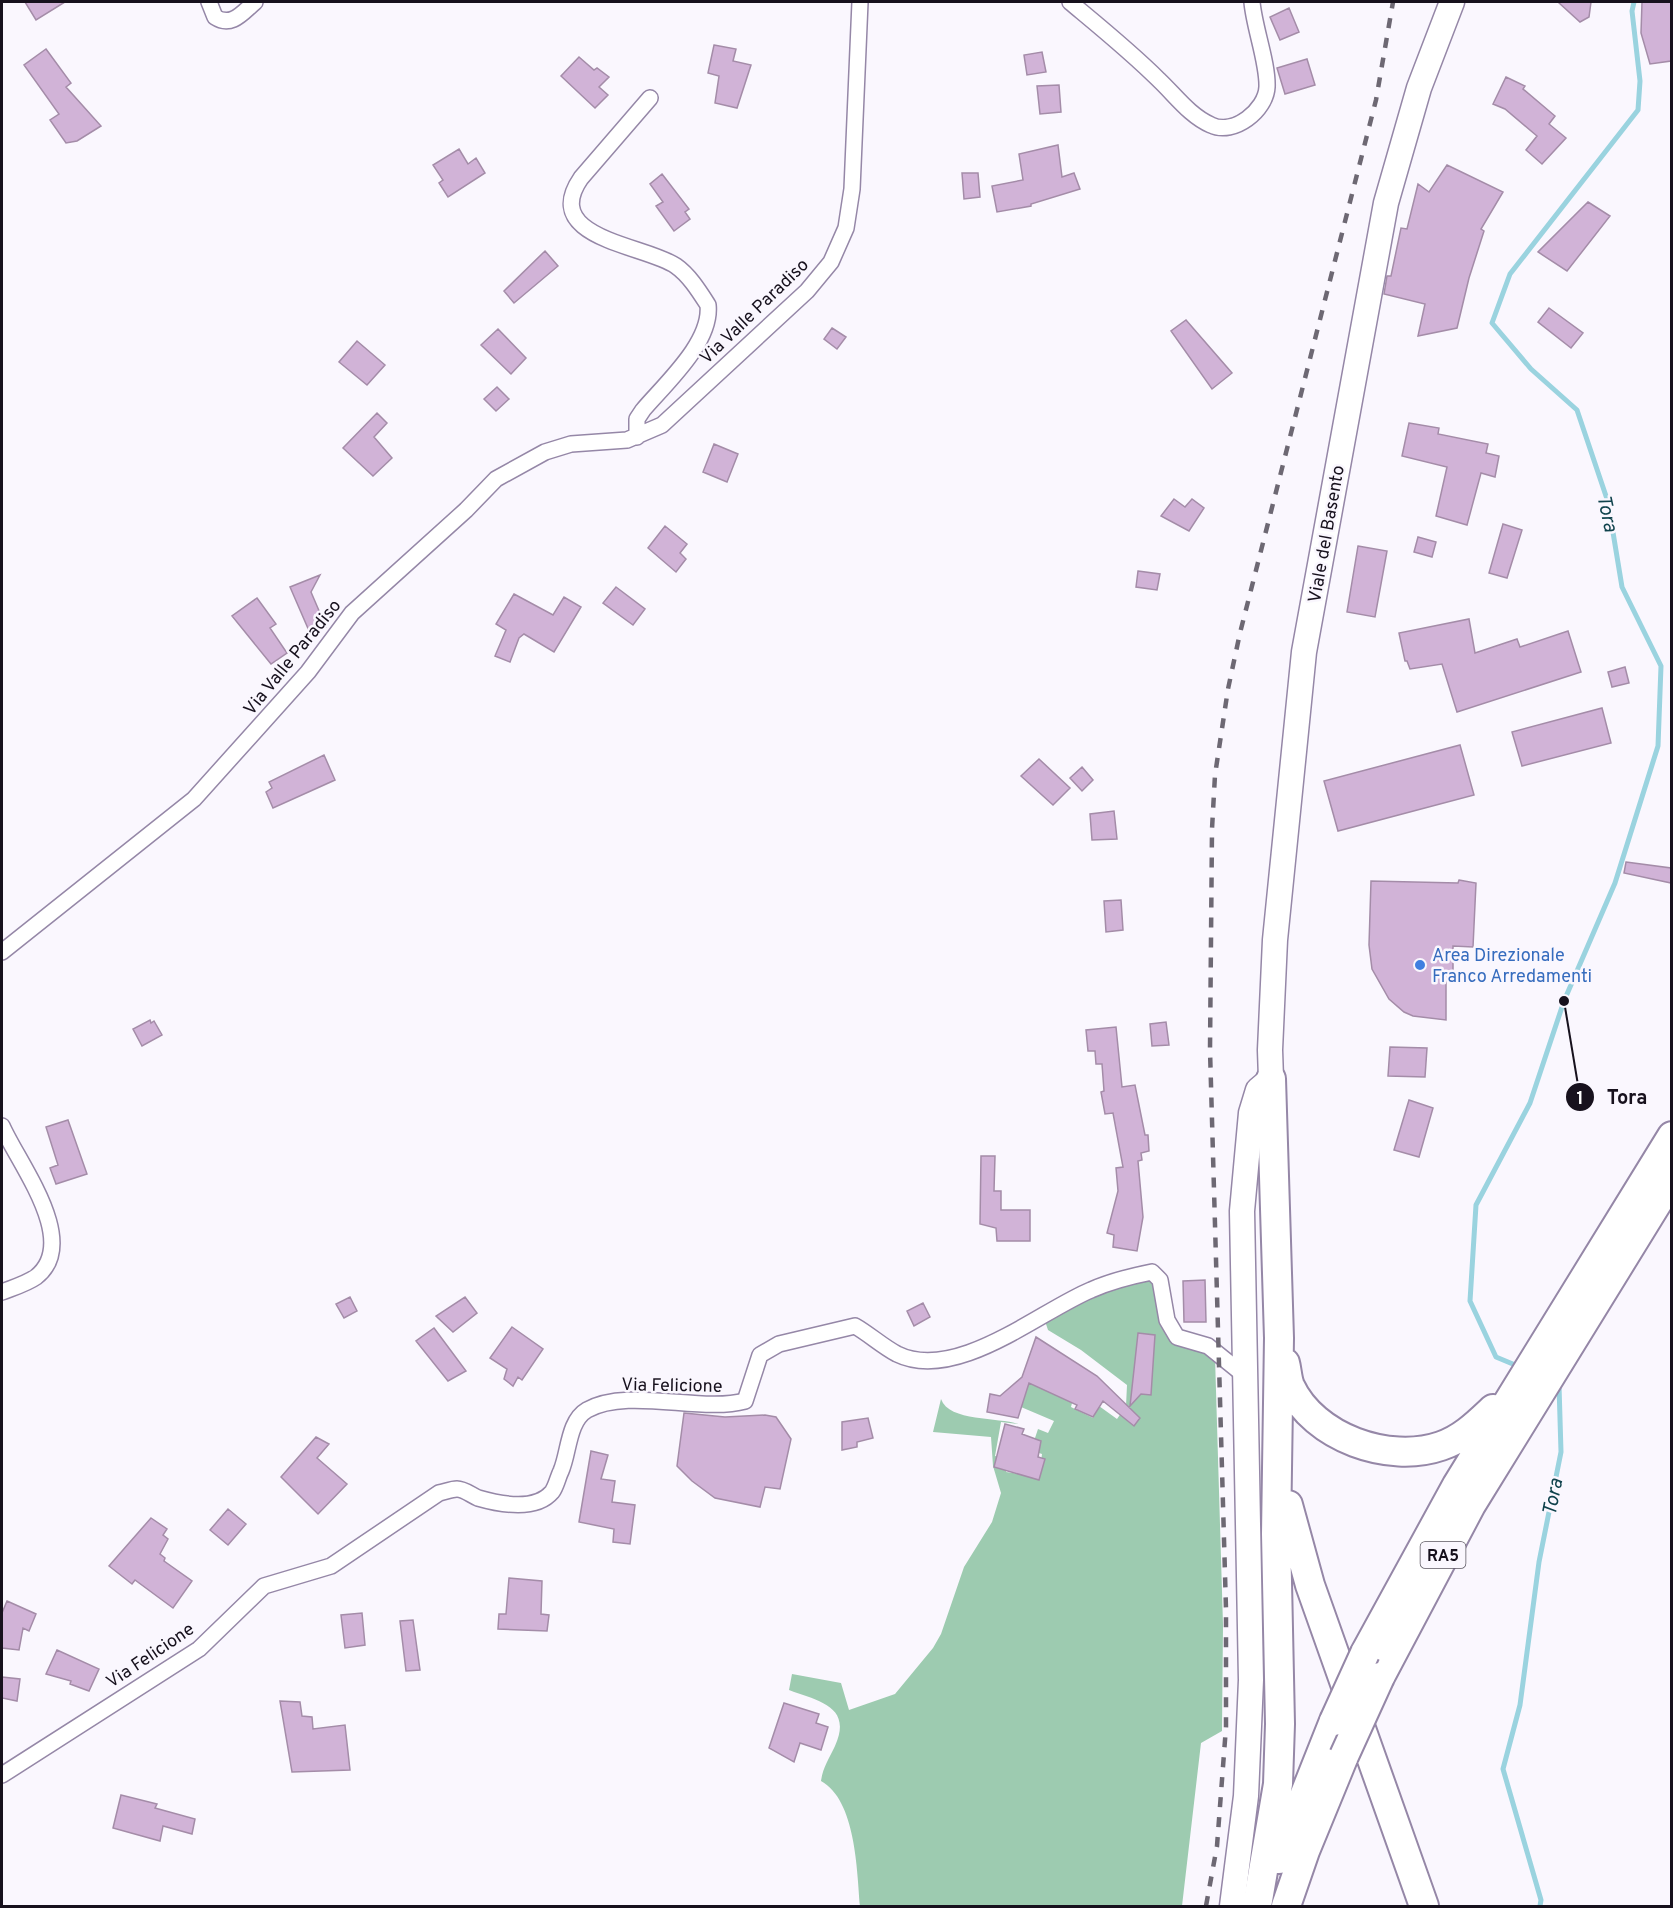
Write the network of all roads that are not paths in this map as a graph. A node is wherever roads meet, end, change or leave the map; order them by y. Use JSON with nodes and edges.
{"nodes":[{"id":1,"x":209,"y":2,"type":"edge"},
{"id":2,"x":255,"y":2,"type":"edge"},
{"id":3,"x":860,"y":2,"type":"edge"},
{"id":4,"x":1070,"y":2,"type":"edge"},
{"id":5,"x":1252,"y":2,"type":"edge"},
{"id":6,"x":1452,"y":2,"type":"edge"},
{"id":7,"x":650,"y":98,"type":"dead end"},
{"id":8,"x":638,"y":437,"type":"junction"},
{"id":9,"x":2,"y":952,"type":"edge"},
{"id":10,"x":1271,"y":1079,"type":"junction"},
{"id":11,"x":2,"y":1126,"type":"edge"},
{"id":12,"x":1671,"y":1136,"type":"edge"},
{"id":13,"x":1671,"y":1179,"type":"edge"},
{"id":14,"x":2,"y":1292,"type":"edge"},
{"id":15,"x":1279,"y":1338,"type":"junction"},
{"id":16,"x":1235,"y":1368,"type":"junction"},
{"id":17,"x":1520,"y":1382,"type":"junction"},
{"id":18,"x":1504,"y":1430,"type":"junction"},
{"id":19,"x":1279,"y":1435,"type":"junction"},
{"id":20,"x":1373,"y":1665,"type":"junction"},
{"id":21,"x":2,"y":1775,"type":"edge"},
{"id":22,"x":1305,"y":1851,"type":"junction"},
{"id":23,"x":1232,"y":1906,"type":"edge"},
{"id":24,"x":1257,"y":1906,"type":"edge"},
{"id":25,"x":1262,"y":1906,"type":"edge"},
{"id":26,"x":1286,"y":1906,"type":"edge"},
{"id":27,"x":1292,"y":1906,"type":"edge"},
{"id":28,"x":1424,"y":1906,"type":"edge"}],
"edges":[{"from":1,"to":2,"type":"street"},
{"from":3,"to":8,"type":"street","name":"Via Valle Paradiso"},
{"from":4,"to":5,"type":"street"},
{"from":6,"to":10,"type":"main road","name":"Viale del Basento"},
{"from":7,"to":8,"type":"street","name":"Via Valle Paradiso"},
{"from":8,"to":9,"type":"street","name":"Via Valle Paradiso"},
{"from":10,"to":15,"type":"highway"},
{"from":10,"to":16,"type":"main road"},
{"from":11,"to":14,"type":"street"},
{"from":12,"to":17,"type":"highway","number":"RA5"},
{"from":13,"to":18,"type":"highway","number":"RA5"},
{"from":15,"to":17,"type":"highway"},
{"from":15,"to":19,"type":"highway"},
{"from":16,"to":21,"type":"street","name":"Via Felicione"},
{"from":16,"to":23,"type":"main road"},
{"from":17,"to":18,"type":"highway","number":"RA5"},
{"from":18,"to":20,"type":"highway","number":"RA5"},
{"from":19,"to":24,"type":"highway"},
{"from":19,"to":28,"type":"highway"},
{"from":20,"to":22,"type":"highway","number":"RA5","bridge":true},
{"from":20,"to":25,"type":"highway","number":"RA5","bridge":true},
{"from":22,"to":26,"type":"highway","number":"RA5"},
{"from":22,"to":27,"type":"highway"}]}
